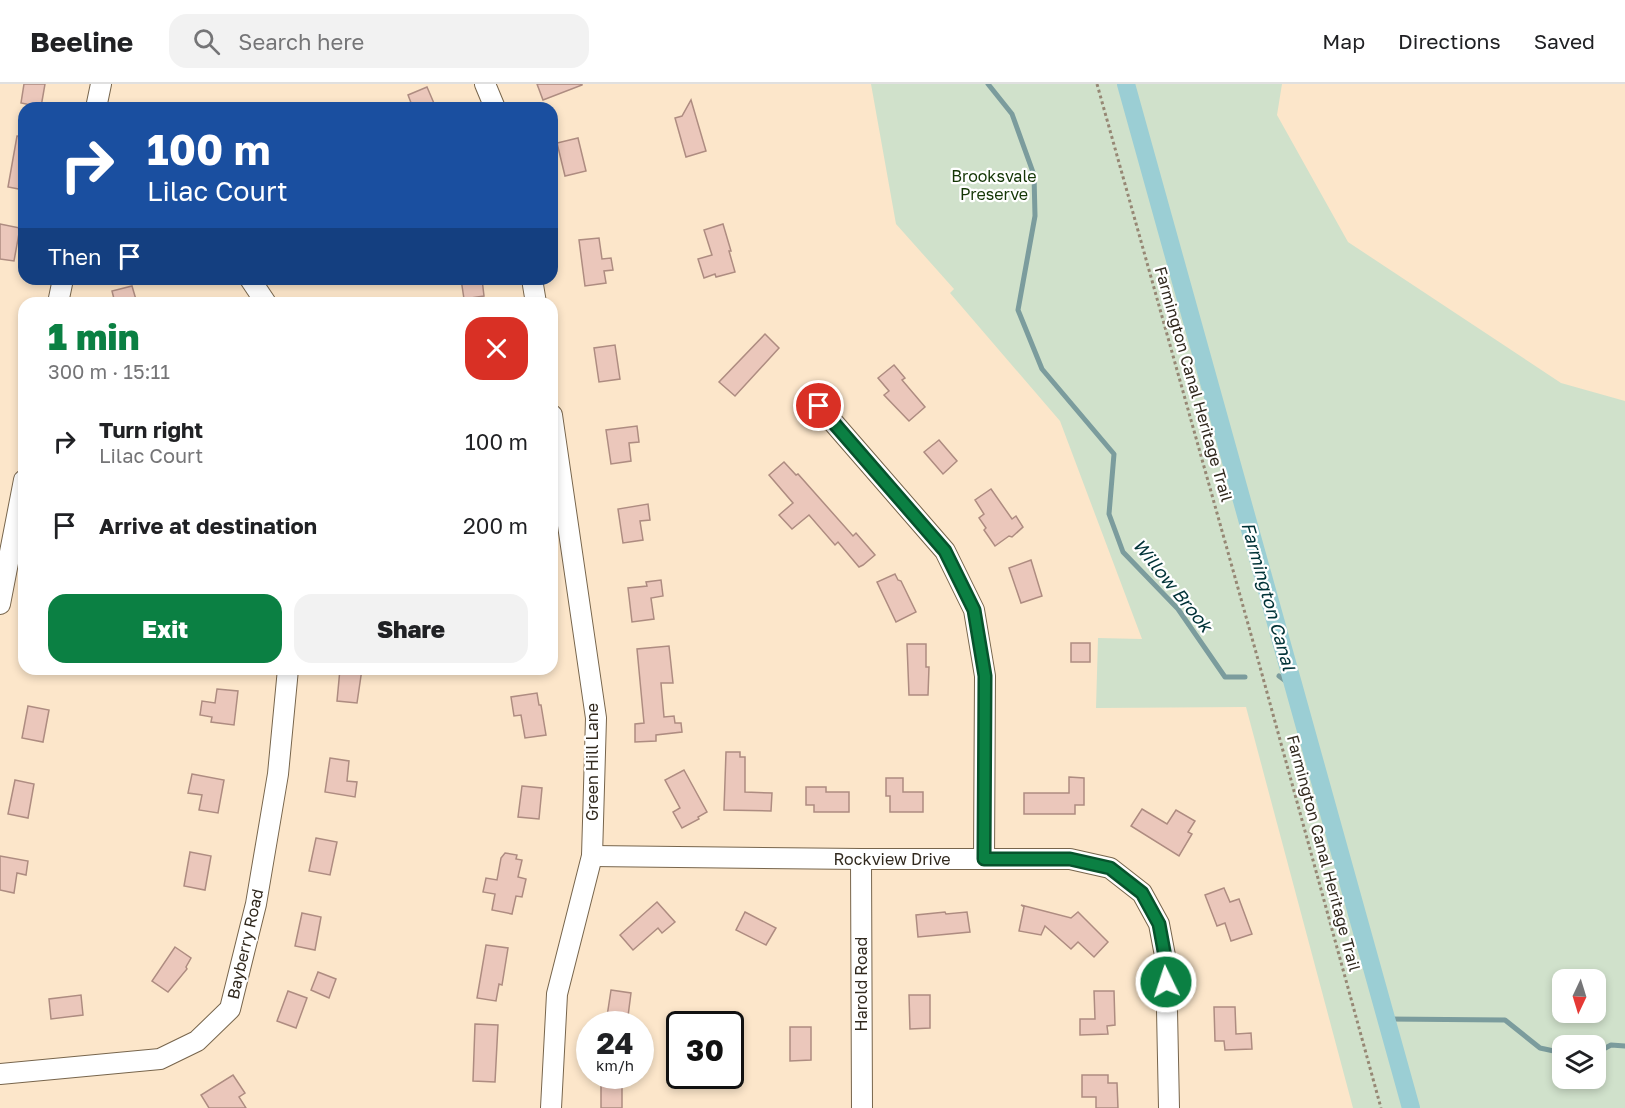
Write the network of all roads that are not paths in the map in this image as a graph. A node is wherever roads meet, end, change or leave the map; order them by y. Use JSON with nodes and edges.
{"nodes":[{"id":1,"x":101,"y":84,"type":"edge"},
{"id":2,"x":485,"y":84,"type":"edge"},
{"id":3,"x":97,"y":102,"type":"edge"},
{"id":4,"x":492,"y":102,"type":"edge"},
{"id":5,"x":819,"y":406,"type":"dead end"},
{"id":6,"x":558,"y":456,"type":"edge"},
{"id":7,"x":18,"y":511,"type":"edge"},
{"id":8,"x":0,"y":604,"type":"edge"},
{"id":9,"x":287,"y":675,"type":"edge"},
{"id":10,"x":592,"y":856,"type":"junction"},
{"id":11,"x":861,"y":859,"type":"junction"},
{"id":12,"x":984,"y":859,"type":"junction"},
{"id":13,"x":0,"y":1074,"type":"edge"},
{"id":14,"x":551,"y":1108,"type":"edge"},
{"id":15,"x":862,"y":1108,"type":"edge"},
{"id":16,"x":1168,"y":1108,"type":"edge"}],
"edges":[{"from":1,"to":3,"type":"street"},
{"from":2,"to":4,"type":"street"},
{"from":5,"to":12,"type":"street"},
{"from":6,"to":10,"type":"street","name":"Green Hill Lane"},
{"from":7,"to":8,"type":"street"},
{"from":9,"to":13,"type":"street","name":"Bayberry Road"},
{"from":10,"to":11,"type":"street","name":"Rockview Drive"},
{"from":10,"to":14,"type":"street","name":"Green Hill Lane"},
{"from":11,"to":12,"type":"street","name":"Rockview Drive"},
{"from":11,"to":15,"type":"street","name":"Harold Road"},
{"from":12,"to":16,"type":"street","name":"Rockview Drive"}]}
